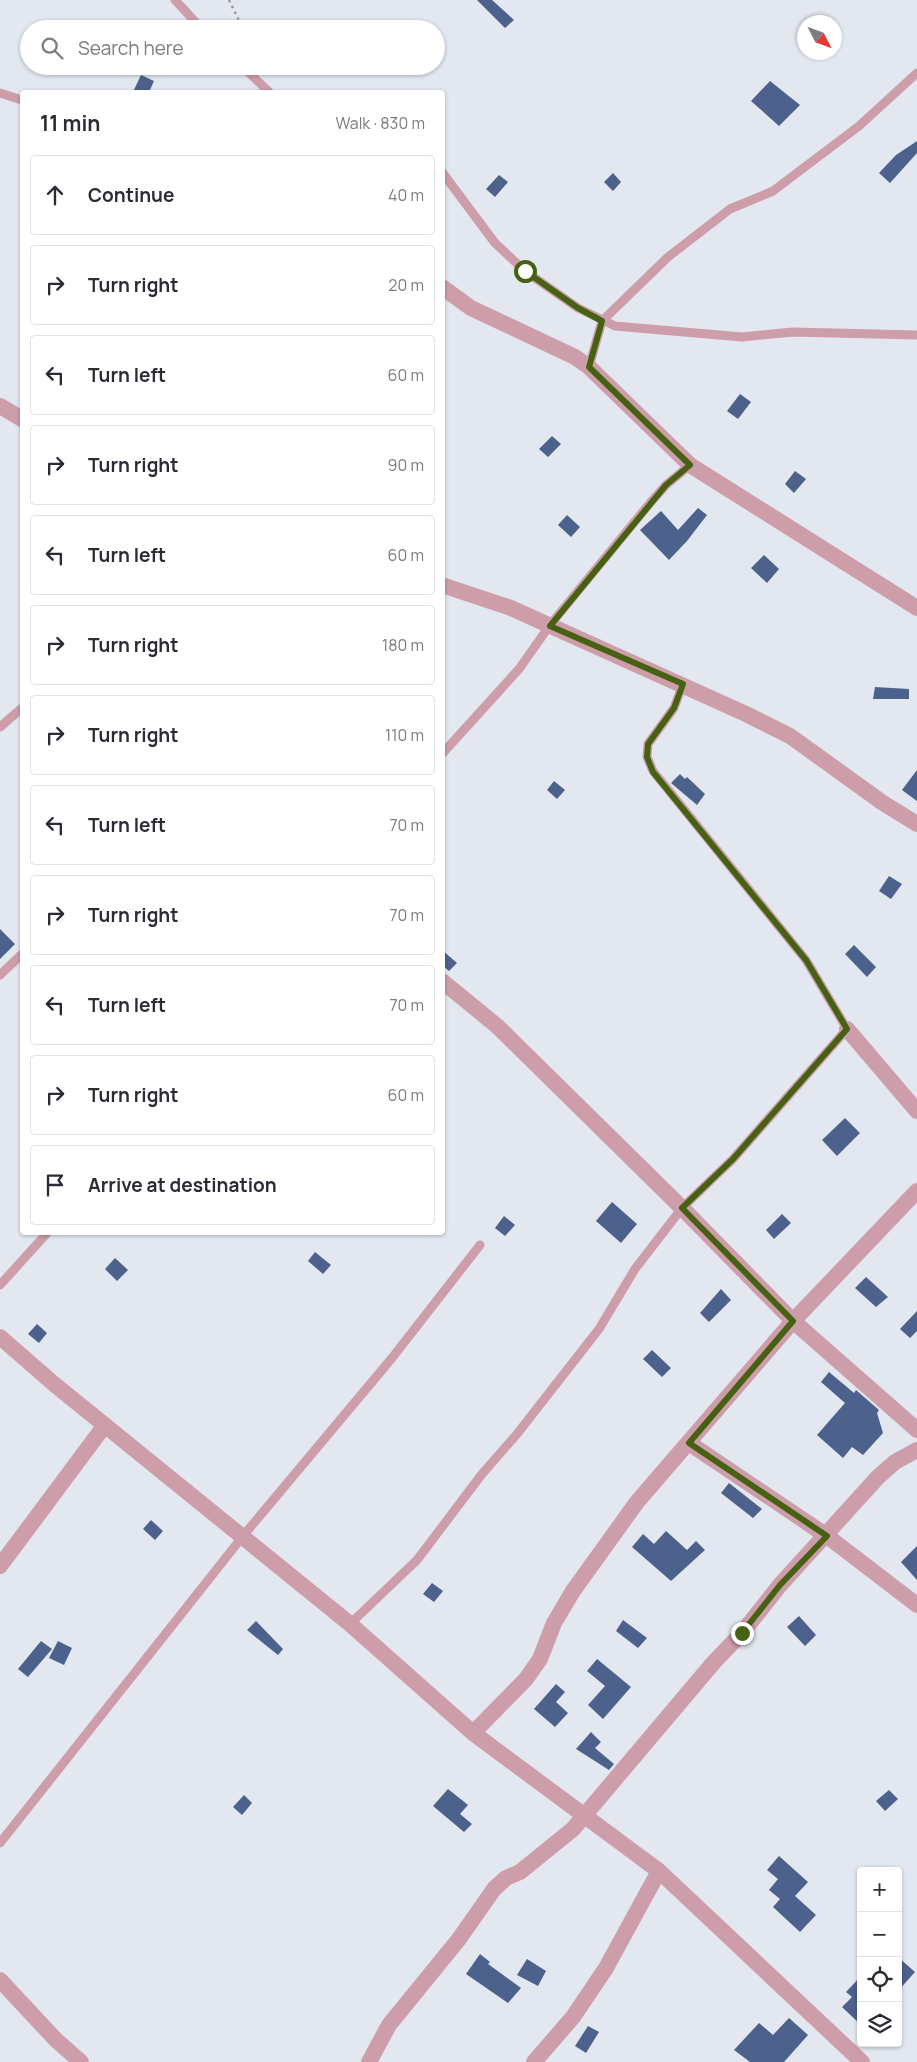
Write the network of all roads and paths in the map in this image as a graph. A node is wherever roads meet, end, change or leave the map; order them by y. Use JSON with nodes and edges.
{"nodes":[{"id":1,"x":175,"y":0,"type":"edge"},
{"id":2,"x":229,"y":0,"type":"edge"},
{"id":3,"x":194,"y":20,"type":"edge"},
{"id":4,"x":239,"y":20,"type":"edge"},
{"id":5,"x":917,"y":73,"type":"edge"},
{"id":6,"x":251,"y":75,"type":"edge"},
{"id":7,"x":267,"y":90,"type":"edge"},
{"id":8,"x":0,"y":93,"type":"edge"},
{"id":9,"x":20,"y":99,"type":"edge"},
{"id":10,"x":445,"y":176,"type":"edge"},
{"id":11,"x":445,"y":289,"type":"edge"},
{"id":12,"x":602,"y":321,"type":"junction"},
{"id":13,"x":917,"y":335,"type":"edge"},
{"id":14,"x":589,"y":367,"type":"junction"},
{"id":15,"x":0,"y":406,"type":"edge"},
{"id":16,"x":20,"y":419,"type":"edge"},
{"id":17,"x":690,"y":465,"type":"junction"},
{"id":18,"x":445,"y":586,"type":"edge"},
{"id":19,"x":917,"y":608,"type":"edge"},
{"id":20,"x":550,"y":626,"type":"junction"},
{"id":21,"x":683,"y":684,"type":"junction"},
{"id":22,"x":20,"y":710,"type":"edge"},
{"id":23,"x":0,"y":727,"type":"edge"},
{"id":24,"x":445,"y":751,"type":"edge"},
{"id":25,"x":917,"y":824,"type":"edge"},
{"id":26,"x":20,"y":956,"type":"edge"},
{"id":27,"x":0,"y":975,"type":"edge"},
{"id":28,"x":445,"y":983,"type":"edge"},
{"id":29,"x":847,"y":1029,"type":"junction"},
{"id":30,"x":917,"y":1111,"type":"edge"},
{"id":31,"x":917,"y":1191,"type":"edge"},
{"id":32,"x":682,"y":1208,"type":"junction"},
{"id":33,"x":45,"y":1235,"type":"edge"},
{"id":34,"x":480,"y":1244,"type":"dead end"},
{"id":35,"x":0,"y":1285,"type":"edge"},
{"id":36,"x":793,"y":1321,"type":"junction"},
{"id":37,"x":0,"y":1337,"type":"edge"},
{"id":38,"x":105,"y":1425,"type":"junction"},
{"id":39,"x":917,"y":1430,"type":"edge"},
{"id":40,"x":689,"y":1443,"type":"junction"},
{"id":41,"x":917,"y":1450,"type":"edge"},
{"id":42,"x":243,"y":1536,"type":"junction"},
{"id":43,"x":827,"y":1536,"type":"junction"},
{"id":44,"x":0,"y":1566,"type":"edge"},
{"id":45,"x":917,"y":1605,"type":"edge"},
{"id":46,"x":350,"y":1624,"type":"junction"},
{"id":47,"x":473,"y":1734,"type":"junction"},
{"id":48,"x":583,"y":1815,"type":"junction"},
{"id":49,"x":0,"y":1844,"type":"edge"},
{"id":50,"x":659,"y":1871,"type":"junction"},
{"id":51,"x":0,"y":1980,"type":"edge"},
{"id":52,"x":81,"y":2062,"type":"edge"},
{"id":53,"x":368,"y":2062,"type":"edge"},
{"id":54,"x":534,"y":2062,"type":"edge"},
{"id":55,"x":862,"y":2062,"type":"edge"}],
"edges":[{"from":1,"to":3,"type":"lane"},
{"from":2,"to":4,"type":"path"},
{"from":5,"to":12,"type":"lane"},
{"from":6,"to":7,"type":"lane"},
{"from":8,"to":9,"type":"lane"},
{"from":10,"to":12,"type":"lane"},
{"from":11,"to":14,"type":"street"},
{"from":12,"to":13,"type":"lane"},
{"from":12,"to":14,"type":"lane"},
{"from":14,"to":17,"type":"street"},
{"from":15,"to":16,"type":"street"},
{"from":17,"to":19,"type":"street"},
{"from":17,"to":20,"type":"lane"},
{"from":18,"to":20,"type":"street"},
{"from":20,"to":21,"type":"street"},
{"from":20,"to":24,"type":"lane"},
{"from":21,"to":25,"type":"street"},
{"from":21,"to":29,"type":"lane"},
{"from":22,"to":23,"type":"lane"},
{"from":26,"to":27,"type":"lane"},
{"from":28,"to":32,"type":"street"},
{"from":29,"to":30,"type":"street"},
{"from":29,"to":32,"type":"lane"},
{"from":31,"to":36,"type":"street"},
{"from":32,"to":36,"type":"street"},
{"from":32,"to":46,"type":"lane"},
{"from":33,"to":35,"type":"lane"},
{"from":34,"to":42,"type":"lane"},
{"from":36,"to":39,"type":"street"},
{"from":36,"to":40,"type":"street"},
{"from":37,"to":38,"type":"street"},
{"from":38,"to":42,"type":"street"},
{"from":38,"to":44,"type":"street"},
{"from":40,"to":43,"type":"street"},
{"from":40,"to":47,"type":"street"},
{"from":41,"to":43,"type":"street"},
{"from":42,"to":46,"type":"street"},
{"from":42,"to":49,"type":"lane"},
{"from":43,"to":45,"type":"street"},
{"from":43,"to":48,"type":"street"},
{"from":46,"to":47,"type":"street"},
{"from":47,"to":48,"type":"street"},
{"from":48,"to":50,"type":"street"},
{"from":48,"to":53,"type":"street"},
{"from":50,"to":54,"type":"street"},
{"from":50,"to":55,"type":"street"},
{"from":51,"to":52,"type":"street"}]}
